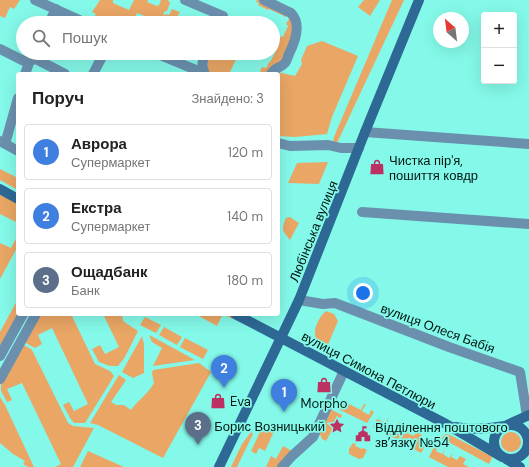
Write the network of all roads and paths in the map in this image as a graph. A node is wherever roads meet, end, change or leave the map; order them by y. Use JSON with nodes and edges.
{"nodes":[{"id":1,"x":35,"y":0,"type":"edge"},
{"id":2,"x":185,"y":0,"type":"edge"},
{"id":3,"x":264,"y":0,"type":"edge"},
{"id":4,"x":419,"y":0,"type":"edge"},
{"id":5,"x":56,"y":9,"type":"junction"},
{"id":6,"x":52,"y":16,"type":"edge"},
{"id":7,"x":71,"y":16,"type":"edge"},
{"id":8,"x":223,"y":16,"type":"edge"},
{"id":9,"x":0,"y":49,"type":"edge"},
{"id":10,"x":16,"y":57,"type":"edge"},
{"id":11,"x":30,"y":60,"type":"edge"},
{"id":12,"x":38,"y":60,"type":"edge"},
{"id":13,"x":100,"y":60,"type":"edge"},
{"id":14,"x":172,"y":60,"type":"edge"},
{"id":15,"x":203,"y":60,"type":"edge"},
{"id":16,"x":26,"y":72,"type":"edge"},
{"id":17,"x":61,"y":72,"type":"edge"},
{"id":18,"x":94,"y":72,"type":"edge"},
{"id":19,"x":201,"y":72,"type":"edge"},
{"id":20,"x":203,"y":72,"type":"edge"},
{"id":21,"x":272,"y":72,"type":"edge"},
{"id":22,"x":16,"y":104,"type":"edge"},
{"id":23,"x":365,"y":132,"type":"junction"},
{"id":24,"x":2,"y":143,"type":"edge"},
{"id":25,"x":280,"y":144,"type":"edge"},
{"id":26,"x":529,"y":144,"type":"edge"},
{"id":27,"x":359,"y":148,"type":"junction"},
{"id":28,"x":16,"y":150,"type":"edge"},
{"id":29,"x":0,"y":189,"type":"edge"},
{"id":30,"x":16,"y":198,"type":"edge"},
{"id":31,"x":362,"y":212,"type":"dead end"},
{"id":32,"x":529,"y":224,"type":"edge"},
{"id":33,"x":299,"y":300,"type":"junction"},
{"id":34,"x":23,"y":316,"type":"edge"},
{"id":35,"x":35,"y":316,"type":"edge"},
{"id":36,"x":239,"y":316,"type":"edge"},
{"id":37,"x":281,"y":338,"type":"junction"},
{"id":38,"x":0,"y":356,"type":"edge"},
{"id":39,"x":344,"y":371,"type":"junction"},
{"id":40,"x":0,"y":379,"type":"edge"},
{"id":41,"x":528,"y":416,"type":"edge"},
{"id":42,"x":446,"y":424,"type":"junction"},
{"id":43,"x":506,"y":426,"type":"junction"},
{"id":44,"x":529,"y":440,"type":"edge"},
{"id":45,"x":503,"y":457,"type":"junction"},
{"id":46,"x":219,"y":467,"type":"edge"},
{"id":47,"x":282,"y":467,"type":"edge"},
{"id":48,"x":520,"y":467,"type":"edge"}],
"edges":[{"from":1,"to":5,"type":"street"},
{"from":2,"to":8,"type":"street"},
{"from":3,"to":21,"type":"street"},
{"from":4,"to":23,"type":"street","name":"Любінська вулиця"},
{"from":5,"to":6,"type":"street"},
{"from":5,"to":7,"type":"street"},
{"from":9,"to":10,"type":"street"},
{"from":11,"to":16,"type":"street"},
{"from":12,"to":17,"type":"street"},
{"from":13,"to":18,"type":"street"},
{"from":14,"to":19,"type":"street"},
{"from":15,"to":20,"type":"street"},
{"from":22,"to":24,"type":"street"},
{"from":23,"to":26,"type":"street"},
{"from":23,"to":27,"type":"street","name":"Любінська вулиця"},
{"from":24,"to":28,"type":"street"},
{"from":25,"to":27,"type":"street"},
{"from":27,"to":33,"type":"street","name":"Любінська вулиця"},
{"from":29,"to":30,"type":"street"},
{"from":31,"to":32,"type":"street"},
{"from":33,"to":37,"type":"street","name":"Любінська вулиця"},
{"from":33,"to":41,"type":"street","name":"вулиця Олеся Бабія"},
{"from":34,"to":38,"type":"street"},
{"from":35,"to":40,"type":"street"},
{"from":36,"to":37,"type":"street","name":"вулиця Симона Петлюри"},
{"from":37,"to":39,"type":"street","name":"вулиця Симона Петлюри"},
{"from":37,"to":46,"type":"street","name":"Любінська вулиця"},
{"from":39,"to":42,"type":"street","name":"вулиця Симона Петлюри"},
{"from":39,"to":47,"type":"street"},
{"from":41,"to":43,"type":"street"},
{"from":42,"to":43,"type":"street","name":"вулиця Симона Петлюри"},
{"from":42,"to":45,"type":"street","name":"вулиця Симона Петлюри"},
{"from":43,"to":44,"type":"street"},
{"from":43,"to":45,"type":"street"},
{"from":44,"to":45,"type":"street"},
{"from":45,"to":48,"type":"street","name":"вулиця Симона Петлюри"}]}
